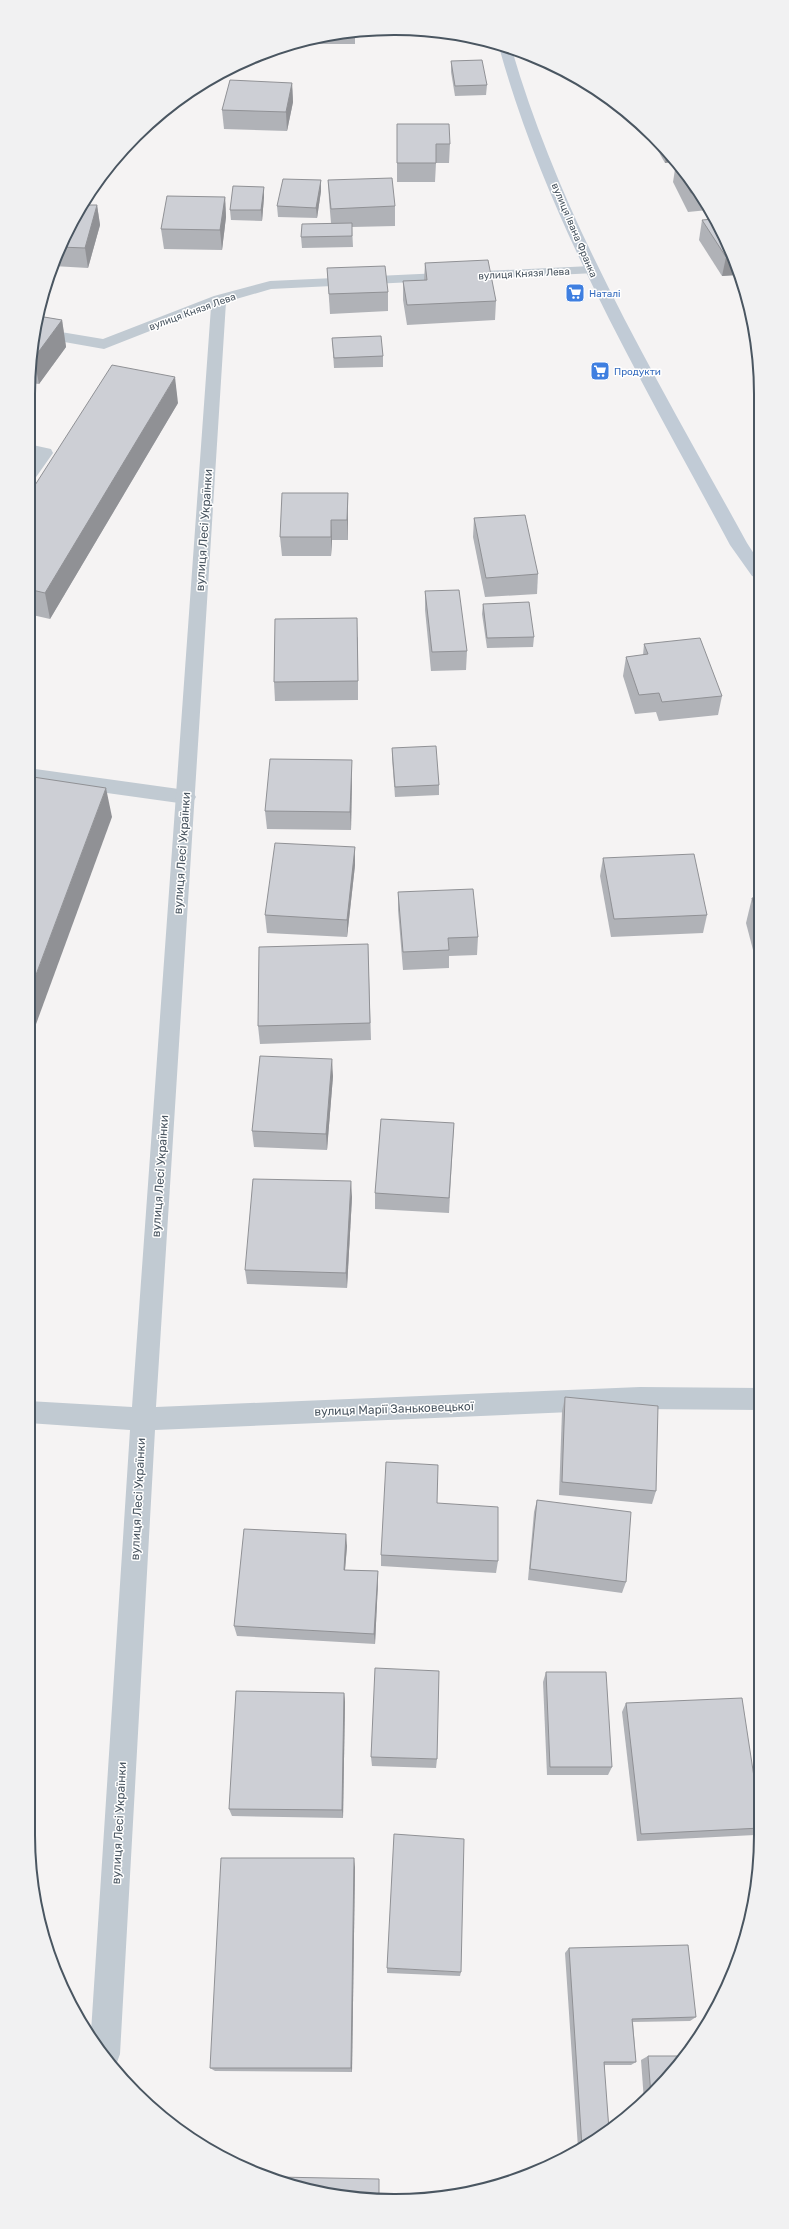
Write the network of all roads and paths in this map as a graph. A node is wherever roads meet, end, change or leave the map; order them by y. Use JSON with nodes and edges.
{"nodes":[{"id":1,"x":507,"y":53,"type":"edge"},
{"id":2,"x":591,"y":270,"type":"junction"},
{"id":3,"x":219,"y":299,"type":"junction"},
{"id":4,"x":41,"y":333,"type":"edge"},
{"id":5,"x":35,"y":451,"type":"edge"},
{"id":6,"x":35,"y":467,"type":"edge"},
{"id":7,"x":754,"y":566,"type":"edge"},
{"id":8,"x":35,"y":776,"type":"edge"},
{"id":9,"x":186,"y":797,"type":"junction"},
{"id":10,"x":754,"y":1399,"type":"edge"},
{"id":11,"x":35,"y":1412,"type":"edge"},
{"id":12,"x":143,"y":1419,"type":"junction"},
{"id":13,"x":105,"y":2048,"type":"edge"}],
"edges":[{"from":1,"to":2,"type":"main road","name":"вулиця Івана Франка"},
{"from":2,"to":3,"type":"street","name":"вулиця Князя Лева"},
{"from":2,"to":7,"type":"main road","name":"вулиця Івана Франка"},
{"from":3,"to":4,"type":"street","name":"вулиця Князя Лева"},
{"from":3,"to":9,"type":"street","name":"вулиця Лесі Українки"},
{"from":5,"to":6,"type":"street"},
{"from":8,"to":9,"type":"street"},
{"from":9,"to":12,"type":"street","name":"вулиця Лесі Українки"},
{"from":10,"to":12,"type":"street","name":"вулиця Марії Заньковецької"},
{"from":11,"to":12,"type":"street","name":"вулиця Марії Заньковецької"},
{"from":12,"to":13,"type":"street","name":"вулиця Лесі Українки"}]}
